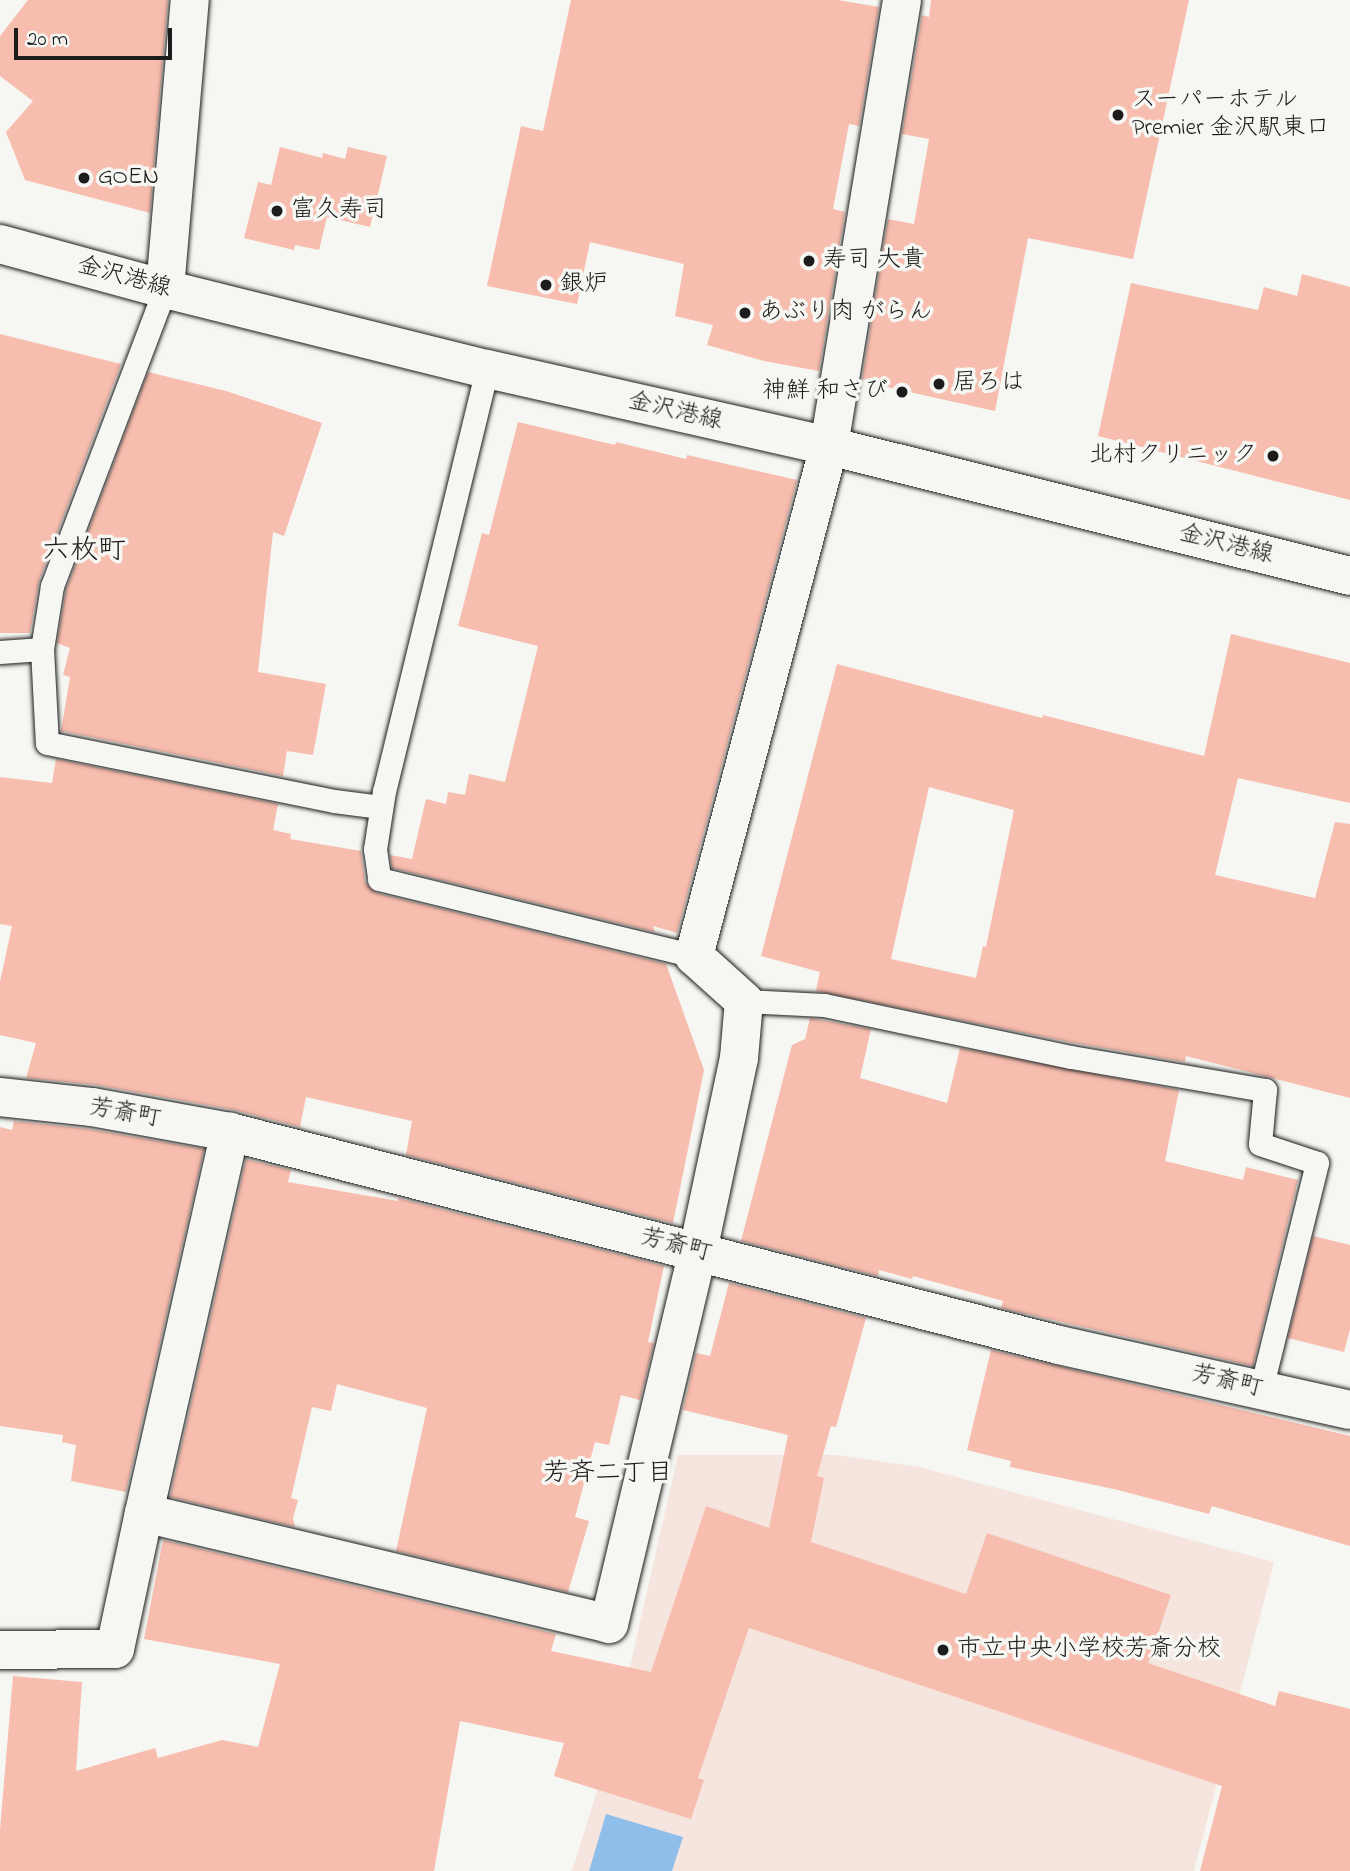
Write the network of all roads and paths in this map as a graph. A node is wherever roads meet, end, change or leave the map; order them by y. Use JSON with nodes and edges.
{"nodes":[{"id":1,"x":190,"y":0,"type":"edge"},
{"id":2,"x":902,"y":0,"type":"edge"},
{"id":3,"x":0,"y":244,"type":"edge"},
{"id":4,"x":165,"y":289,"type":"junction"},
{"id":5,"x":487,"y":369,"type":"junction"},
{"id":6,"x":829,"y":446,"type":"junction"},
{"id":7,"x":1350,"y":576,"type":"edge"},
{"id":8,"x":41,"y":649,"type":"junction"},
{"id":9,"x":0,"y":652,"type":"edge"},
{"id":10,"x":381,"y":807,"type":"junction"},
{"id":11,"x":694,"y":956,"type":"junction"},
{"id":12,"x":744,"y":1001,"type":"junction"},
{"id":13,"x":0,"y":1097,"type":"edge"},
{"id":14,"x":230,"y":1132,"type":"junction"},
{"id":15,"x":698,"y":1251,"type":"junction"},
{"id":16,"x":1261,"y":1390,"type":"junction"},
{"id":17,"x":1350,"y":1410,"type":"edge"},
{"id":18,"x":145,"y":1513,"type":"junction"},
{"id":19,"x":0,"y":1650,"type":"edge"}],
"edges":[{"from":1,"to":4,"type":"street"},
{"from":2,"to":6,"type":"street"},
{"from":3,"to":4,"type":"street","name":"金沢港線"},
{"from":4,"to":5,"type":"street","name":"金沢港線"},
{"from":4,"to":8,"type":"lane"},
{"from":5,"to":6,"type":"street","name":"金沢港線"},
{"from":5,"to":10,"type":"lane"},
{"from":6,"to":7,"type":"street","name":"金沢港線"},
{"from":6,"to":11,"type":"street"},
{"from":8,"to":9,"type":"lane"},
{"from":8,"to":10,"type":"lane"},
{"from":10,"to":11,"type":"lane"},
{"from":11,"to":12,"type":"street"},
{"from":12,"to":15,"type":"street"},
{"from":12,"to":16,"type":"lane"},
{"from":13,"to":14,"type":"street","name":"芳斎町"},
{"from":14,"to":15,"type":"street","name":"芳斎町"},
{"from":14,"to":18,"type":"street"},
{"from":15,"to":16,"type":"street","name":"芳斎町"},
{"from":15,"to":18,"type":"street"},
{"from":16,"to":17,"type":"street","name":"芳斎町"},
{"from":18,"to":19,"type":"street"}]}
